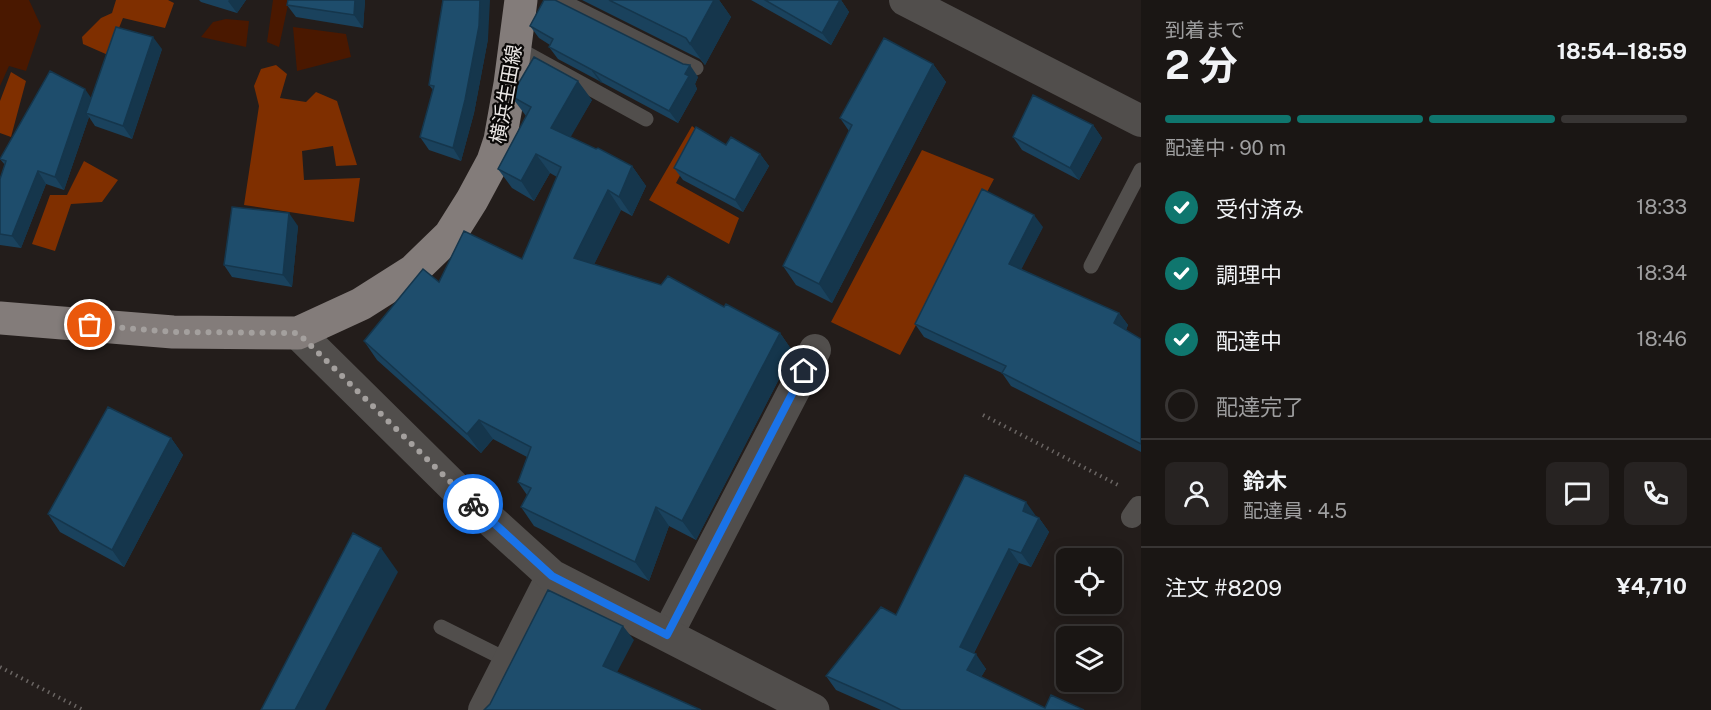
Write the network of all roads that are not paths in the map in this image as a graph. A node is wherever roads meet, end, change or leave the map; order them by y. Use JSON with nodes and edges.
{"nodes":[{"id":1,"x":521,"y":0,"type":"edge"},
{"id":2,"x":560,"y":0,"type":"edge"},
{"id":3,"x":905,"y":0,"type":"edge"},
{"id":4,"x":515,"y":46,"type":"junction"},
{"id":5,"x":696,"y":68,"type":"dead end"},
{"id":6,"x":646,"y":119,"type":"dead end"},
{"id":7,"x":1141,"y":121,"type":"edge"},
{"id":8,"x":1141,"y":170,"type":"edge"},
{"id":9,"x":1091,"y":266,"type":"dead end"},
{"id":10,"x":0,"y":318,"type":"edge"},
{"id":11,"x":298,"y":333,"type":"junction"},
{"id":12,"x":814,"y":350,"type":"dead end"},
{"id":13,"x":552,"y":576,"type":"junction"},
{"id":14,"x":441,"y":627,"type":"dead end"},
{"id":15,"x":667,"y":635,"type":"junction"},
{"id":16,"x":508,"y":661,"type":"junction"},
{"id":17,"x":483,"y":710,"type":"edge"},
{"id":18,"x":813,"y":710,"type":"edge"}],
"edges":[{"from":1,"to":4,"type":"main road","name":"横浜生田線"},
{"from":2,"to":5,"type":"lane"},
{"from":3,"to":7,"type":"street"},
{"from":4,"to":6,"type":"lane"},
{"from":4,"to":11,"type":"main road","name":"横浜生田線"},
{"from":8,"to":9,"type":"lane"},
{"from":10,"to":11,"type":"main road","name":"横浜生田線"},
{"from":11,"to":13,"type":"street"},
{"from":12,"to":15,"type":"street"},
{"from":13,"to":15,"type":"street"},
{"from":13,"to":16,"type":"street"},
{"from":14,"to":16,"type":"lane"},
{"from":15,"to":18,"type":"street"},
{"from":16,"to":17,"type":"street"}]}
